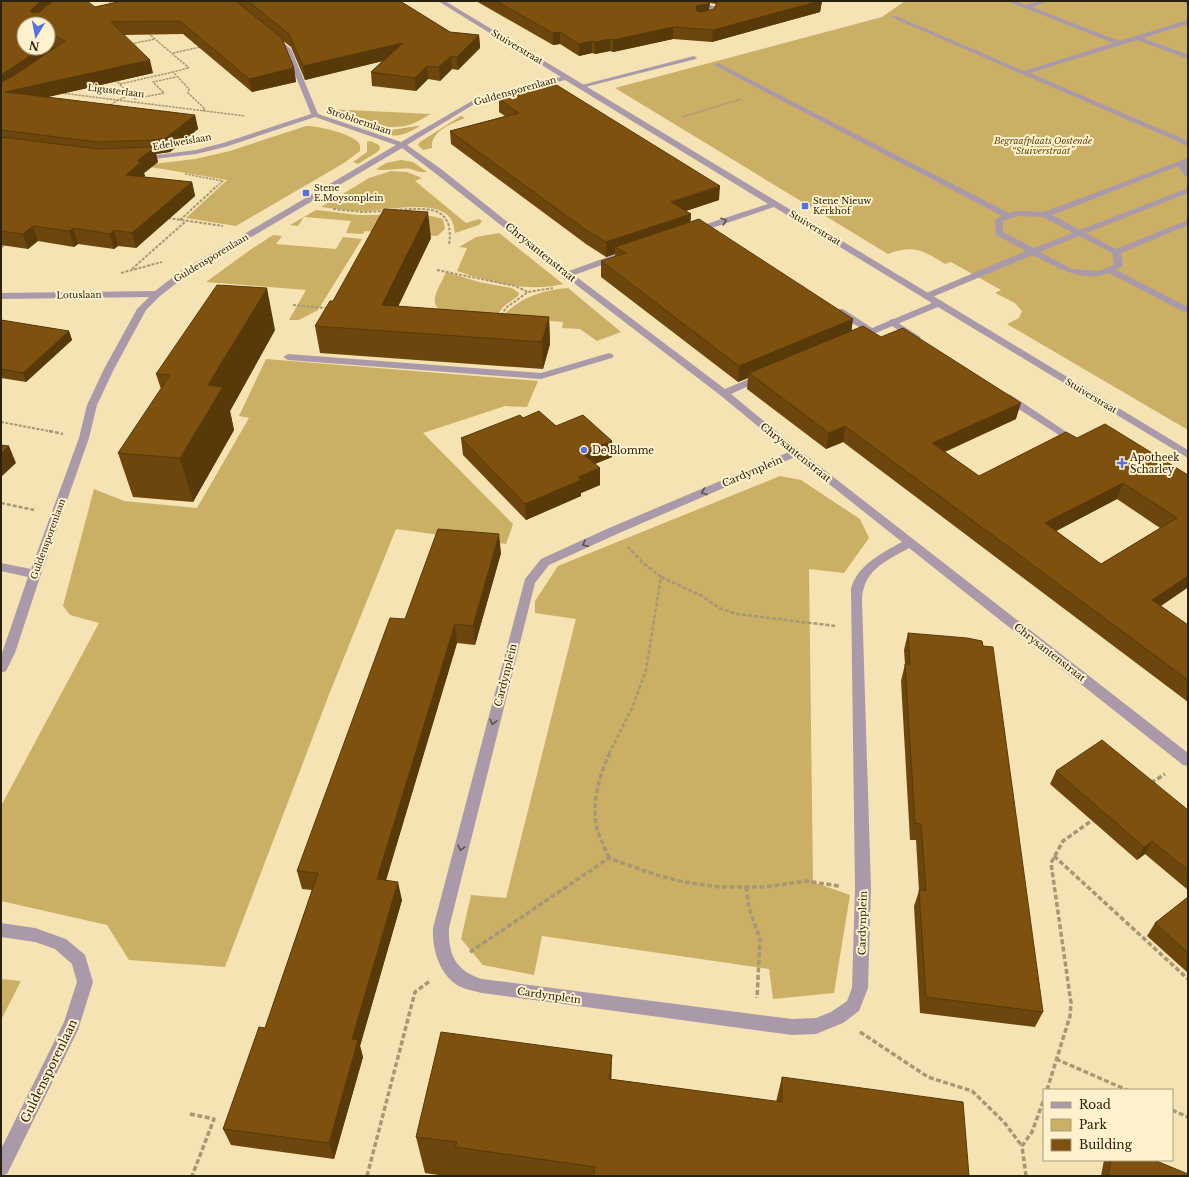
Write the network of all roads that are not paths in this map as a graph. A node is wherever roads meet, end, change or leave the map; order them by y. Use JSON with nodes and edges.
{"nodes":[{"id":1,"x":441,"y":1,"type":"edge"},
{"id":2,"x":694,"y":1,"type":"edge"},
{"id":3,"x":742,"y":1,"type":"edge"},
{"id":4,"x":1010,"y":1,"type":"edge"},
{"id":5,"x":1046,"y":1,"type":"edge"},
{"id":6,"x":1183,"y":1,"type":"edge"},
{"id":7,"x":1188,"y":3,"type":"edge"},
{"id":8,"x":1026,"y":7,"type":"junction"},
{"id":9,"x":894,"y":17,"type":"dead end"},
{"id":10,"x":1188,"y":22,"type":"edge"},
{"id":11,"x":269,"y":33,"type":"edge"},
{"id":12,"x":1139,"y":39,"type":"junction"},
{"id":13,"x":1118,"y":43,"type":"junction"},
{"id":14,"x":1188,"y":57,"type":"edge"},
{"id":15,"x":694,"y":58,"type":"dead end"},
{"id":16,"x":718,"y":65,"type":"dead end"},
{"id":17,"x":1024,"y":73,"type":"junction"},
{"id":18,"x":567,"y":77,"type":"junction"},
{"id":19,"x":581,"y":86,"type":"junction"},
{"id":20,"x":315,"y":115,"type":"junction"},
{"id":21,"x":401,"y":144,"type":"junction"},
{"id":22,"x":1188,"y":144,"type":"edge"},
{"id":23,"x":131,"y":160,"type":"edge"},
{"id":24,"x":1187,"y":161,"type":"edge"},
{"id":25,"x":1188,"y":174,"type":"edge"},
{"id":26,"x":1188,"y":190,"type":"edge"},
{"id":27,"x":775,"y":204,"type":"junction"},
{"id":28,"x":1045,"y":215,"type":"junction"},
{"id":29,"x":1008,"y":216,"type":"junction"},
{"id":30,"x":1188,"y":222,"type":"edge"},
{"id":31,"x":709,"y":226,"type":"junction"},
{"id":32,"x":686,"y":233,"type":"edge"},
{"id":33,"x":1079,"y":233,"type":"junction"},
{"id":34,"x":722,"y":234,"type":"edge"},
{"id":35,"x":1033,"y":251,"type":"junction"},
{"id":36,"x":1116,"y":252,"type":"junction"},
{"id":37,"x":627,"y":254,"type":"edge"},
{"id":38,"x":1109,"y":270,"type":"junction"},
{"id":39,"x":568,"y":274,"type":"junction"},
{"id":40,"x":157,"y":294,"type":"junction"},
{"id":41,"x":1,"y":296,"type":"edge"},
{"id":42,"x":927,"y":296,"type":"junction"},
{"id":43,"x":940,"y":303,"type":"junction"},
{"id":44,"x":832,"y":306,"type":"edge"},
{"id":45,"x":1188,"y":311,"type":"edge"},
{"id":46,"x":892,"y":322,"type":"junction"},
{"id":47,"x":871,"y":331,"type":"junction"},
{"id":48,"x":849,"y":340,"type":"edge"},
{"id":49,"x":925,"y":343,"type":"edge"},
{"id":50,"x":609,"y":356,"type":"dead end"},
{"id":51,"x":288,"y":357,"type":"dead end"},
{"id":52,"x":768,"y":374,"type":"edge"},
{"id":53,"x":997,"y":390,"type":"edge"},
{"id":54,"x":724,"y":393,"type":"junction"},
{"id":55,"x":1062,"y":433,"type":"edge"},
{"id":56,"x":796,"y":452,"type":"junction"},
{"id":57,"x":1188,"y":455,"type":"edge"},
{"id":58,"x":910,"y":542,"type":"junction"},
{"id":59,"x":1,"y":567,"type":"edge"},
{"id":60,"x":34,"y":574,"type":"junction"},
{"id":61,"x":1,"y":668,"type":"edge"},
{"id":62,"x":1187,"y":761,"type":"edge"},
{"id":63,"x":1,"y":930,"type":"edge"},
{"id":64,"x":1,"y":1168,"type":"edge"}],
"edges":[{"from":1,"to":18,"type":"street","name":"Stuiverstraat"},
{"from":2,"to":3,"type":"street"},
{"from":4,"to":8,"type":"street"},
{"from":5,"to":8,"type":"street"},
{"from":6,"to":7,"type":"street"},
{"from":8,"to":13,"type":"street"},
{"from":9,"to":17,"type":"street"},
{"from":10,"to":12,"type":"street"},
{"from":11,"to":20,"type":"street","name":"Strobloemlaan"},
{"from":12,"to":13,"type":"street"},
{"from":12,"to":14,"type":"street"},
{"from":13,"to":17,"type":"street"},
{"from":15,"to":19,"type":"street"},
{"from":16,"to":29,"type":"street"},
{"from":17,"to":22,"type":"street"},
{"from":18,"to":19,"type":"street","name":"Stuiverstraat"},
{"from":18,"to":21,"type":"street","name":"Guldensporenlaan"},
{"from":19,"to":27,"type":"street","name":"Stuiverstraat"},
{"from":20,"to":21,"type":"street","name":"Strobloemlaan"},
{"from":20,"to":23,"type":"street","name":"Edelweislaan"},
{"from":21,"to":39,"type":"street","name":"Chrysantenstraat"},
{"from":21,"to":40,"type":"street","name":"Guldensporenlaan"},
{"from":24,"to":25,"type":"street"},
{"from":24,"to":28,"type":"street"},
{"from":26,"to":33,"type":"street"},
{"from":31,"to":27,"type":"street","one_way":true},
{"from":27,"to":42,"type":"street","name":"Stuiverstraat"},
{"from":28,"to":29,"type":"street"},
{"from":28,"to":33,"type":"street"},
{"from":29,"to":35,"type":"street"},
{"from":30,"to":36,"type":"street"},
{"from":31,"to":32,"type":"street"},
{"from":31,"to":34,"type":"street"},
{"from":33,"to":35,"type":"street"},
{"from":33,"to":36,"type":"street"},
{"from":35,"to":38,"type":"street"},
{"from":35,"to":42,"type":"street"},
{"from":36,"to":38,"type":"street"},
{"from":37,"to":39,"type":"street"},
{"from":38,"to":45,"type":"street"},
{"from":39,"to":54,"type":"street","name":"Chrysantenstraat"},
{"from":40,"to":41,"type":"street","name":"Lotuslaan"},
{"from":40,"to":60,"type":"street","name":"Guldensporenlaan"},
{"from":42,"to":43,"type":"street","name":"Stuiverstraat"},
{"from":43,"to":46,"type":"street"},
{"from":43,"to":57,"type":"street","name":"Stuiverstraat"},
{"from":44,"to":47,"type":"street"},
{"from":46,"to":47,"type":"street"},
{"from":46,"to":49,"type":"street"},
{"from":47,"to":48,"type":"street"},
{"from":50,"to":51,"type":"street"},
{"from":52,"to":54,"type":"street"},
{"from":53,"to":55,"type":"street"},
{"from":54,"to":56,"type":"street","name":"Chrysantenstraat"},
{"from":56,"to":58,"type":"street","name":"Chrysantenstraat"},
{"from":56,"to":58,"type":"street","name":"Cardynplein","one_way":true},
{"from":58,"to":62,"type":"street","name":"Chrysantenstraat"},
{"from":59,"to":60,"type":"street"},
{"from":60,"to":61,"type":"street","name":"Guldensporenlaan"},
{"from":63,"to":64,"type":"street","name":"Guldensporenlaan"}]}
